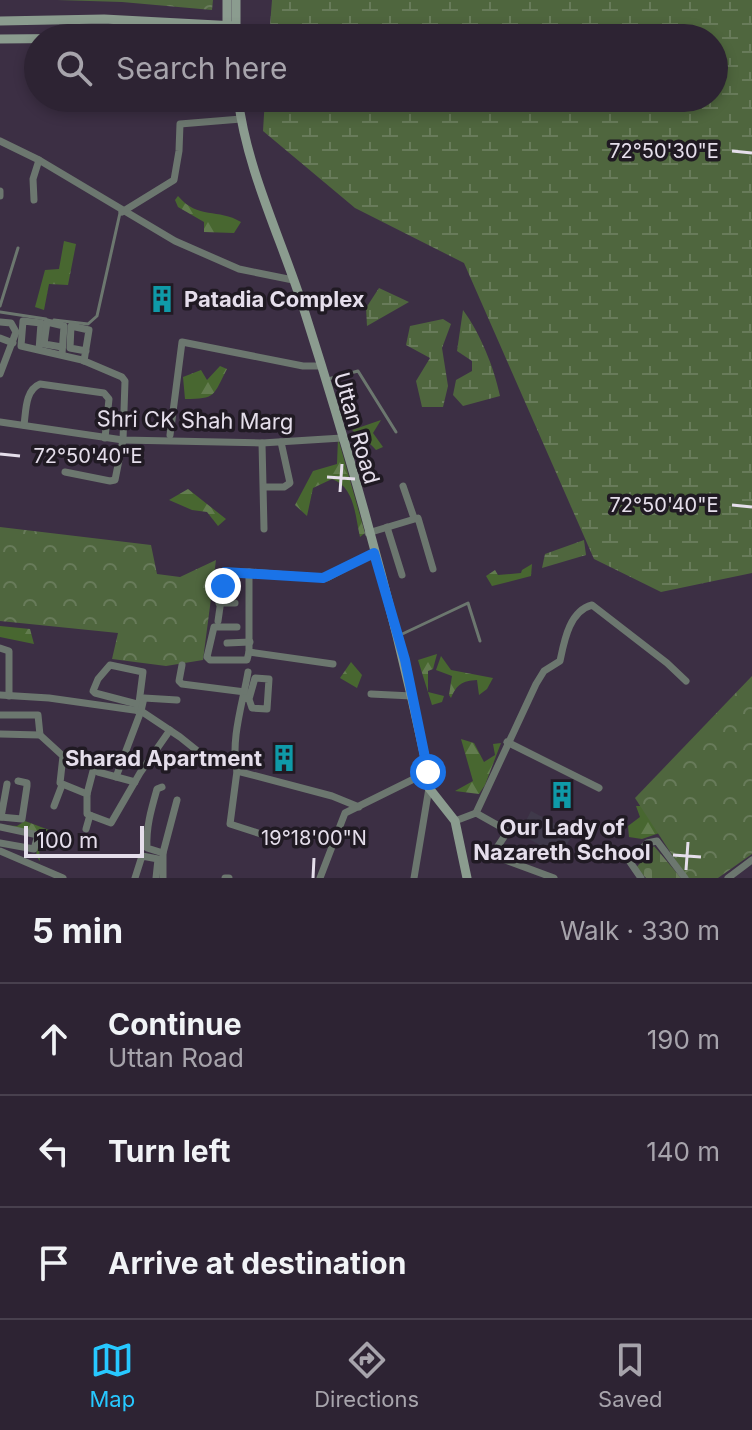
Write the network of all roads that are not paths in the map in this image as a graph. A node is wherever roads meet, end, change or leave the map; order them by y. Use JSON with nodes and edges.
{"nodes":[{"id":1,"x":227,"y":0,"type":"edge"},
{"id":2,"x":236,"y":0,"type":"edge"},
{"id":3,"x":0,"y":21,"type":"edge"},
{"id":4,"x":186,"y":24,"type":"edge"},
{"id":5,"x":232,"y":24,"type":"edge"},
{"id":6,"x":232,"y":24,"type":"edge"},
{"id":7,"x":0,"y":39,"type":"edge"},
{"id":8,"x":24,"y":39,"type":"edge"},
{"id":9,"x":240,"y":112,"type":"edge"},
{"id":10,"x":241,"y":119,"type":"junction"},
{"id":11,"x":0,"y":141,"type":"edge"},
{"id":12,"x":39,"y":160,"type":"junction"},
{"id":13,"x":34,"y":200,"type":"dead end"},
{"id":14,"x":121,"y":210,"type":"junction"},
{"id":15,"x":18,"y":248,"type":"dead end"},
{"id":16,"x":293,"y":280,"type":"junction"},
{"id":17,"x":0,"y":306,"type":"edge"},
{"id":18,"x":0,"y":312,"type":"edge"},
{"id":19,"x":0,"y":322,"type":"edge"},
{"id":20,"x":0,"y":338,"type":"edge"},
{"id":21,"x":13,"y":343,"type":"junction"},
{"id":22,"x":39,"y":350,"type":"junction"},
{"id":23,"x":86,"y":351,"type":"dead end"},
{"id":24,"x":84,"y":361,"type":"junction"},
{"id":25,"x":320,"y":366,"type":"junction"},
{"id":26,"x":0,"y":374,"type":"edge"},
{"id":27,"x":325,"y":380,"type":"junction"},
{"id":28,"x":0,"y":422,"type":"edge"},
{"id":29,"x":24,"y":425,"type":"junction"},
{"id":30,"x":396,"y":432,"type":"dead end"},
{"id":31,"x":170,"y":435,"type":"dead end"},
{"id":32,"x":105,"y":438,"type":"junction"},
{"id":33,"x":342,"y":438,"type":"junction"},
{"id":34,"x":123,"y":440,"type":"junction"},
{"id":35,"x":281,"y":442,"type":"junction"},
{"id":36,"x":262,"y":443,"type":"junction"},
{"id":37,"x":65,"y":472,"type":"dead end"},
{"id":38,"x":403,"y":486,"type":"dead end"},
{"id":39,"x":264,"y":487,"type":"junction"},
{"id":40,"x":414,"y":518,"type":"junction"},
{"id":41,"x":387,"y":527,"type":"junction"},
{"id":42,"x":264,"y":529,"type":"dead end"},
{"id":43,"x":368,"y":533,"type":"junction"},
{"id":44,"x":374,"y":553,"type":"junction"},
{"id":45,"x":433,"y":569,"type":"dead end"},
{"id":46,"x":249,"y":572,"type":"junction"},
{"id":47,"x":402,"y":575,"type":"dead end"},
{"id":48,"x":223,"y":586,"type":"junction"},
{"id":49,"x":236,"y":586,"type":"dead end"},
{"id":50,"x":219,"y":603,"type":"junction"},
{"id":51,"x":235,"y":603,"type":"dead end"},
{"id":52,"x":218,"y":621,"type":"dead end"},
{"id":53,"x":237,"y":627,"type":"dead end"},
{"id":54,"x":398,"y":636,"type":"junction"},
{"id":55,"x":480,"y":641,"type":"dead end"},
{"id":56,"x":250,"y":642,"type":"junction"},
{"id":57,"x":227,"y":643,"type":"dead end"},
{"id":58,"x":0,"y":648,"type":"edge"},
{"id":59,"x":249,"y":652,"type":"junction"},
{"id":60,"x":333,"y":664,"type":"dead end"},
{"id":61,"x":182,"y":665,"type":"dead end"},
{"id":62,"x":248,"y":672,"type":"dead end"},
{"id":63,"x":686,"y":681,"type":"dead end"},
{"id":64,"x":4,"y":683,"type":"edge"},
{"id":65,"x":371,"y":694,"type":"dead end"},
{"id":66,"x":4,"y":696,"type":"edge"},
{"id":67,"x":246,"y":696,"type":"junction"},
{"id":68,"x":412,"y":696,"type":"junction"},
{"id":69,"x":177,"y":700,"type":"dead end"},
{"id":70,"x":139,"y":709,"type":"junction"},
{"id":71,"x":0,"y":715,"type":"edge"},
{"id":72,"x":170,"y":730,"type":"junction"},
{"id":73,"x":0,"y":734,"type":"edge"},
{"id":74,"x":40,"y":735,"type":"junction"},
{"id":75,"x":507,"y":742,"type":"junction"},
{"id":76,"x":236,"y":767,"type":"junction"},
{"id":77,"x":428,"y":772,"type":"junction"},
{"id":78,"x":116,"y":777,"type":"junction"},
{"id":79,"x":18,"y":781,"type":"dead end"},
{"id":80,"x":135,"y":782,"type":"junction"},
{"id":81,"x":7,"y":784,"type":"dead end"},
{"id":82,"x":62,"y":785,"type":"junction"},
{"id":83,"x":162,"y":787,"type":"dead end"},
{"id":84,"x":429,"y":788,"type":"junction"},
{"id":85,"x":599,"y":788,"type":"dead end"},
{"id":86,"x":87,"y":794,"type":"junction"},
{"id":87,"x":177,"y":800,"type":"dead end"},
{"id":88,"x":54,"y":806,"type":"dead end"},
{"id":89,"x":359,"y":807,"type":"junction"},
{"id":90,"x":476,"y":813,"type":"junction"},
{"id":91,"x":90,"y":815,"type":"junction"},
{"id":92,"x":1,"y":817,"type":"edge"},
{"id":93,"x":455,"y":821,"type":"junction"},
{"id":94,"x":0,"y":827,"type":"edge"},
{"id":95,"x":86,"y":829,"type":"dead end"},
{"id":96,"x":261,"y":834,"type":"dead end"},
{"id":97,"x":0,"y":843,"type":"edge"},
{"id":98,"x":22,"y":847,"type":"junction"},
{"id":99,"x":0,"y":851,"type":"edge"},
{"id":100,"x":163,"y":853,"type":"junction"},
{"id":101,"x":21,"y":859,"type":"junction"},
{"id":102,"x":752,"y":860,"type":"edge"},
{"id":103,"x":63,"y":878,"type":"edge"},
{"id":104,"x":135,"y":878,"type":"edge"},
{"id":105,"x":156,"y":878,"type":"edge"},
{"id":106,"x":163,"y":878,"type":"edge"},
{"id":107,"x":320,"y":878,"type":"edge"},
{"id":108,"x":414,"y":878,"type":"edge"},
{"id":109,"x":467,"y":878,"type":"edge"},
{"id":110,"x":554,"y":878,"type":"edge"},
{"id":111,"x":641,"y":878,"type":"edge"},
{"id":112,"x":685,"y":878,"type":"edge"},
{"id":113,"x":728,"y":878,"type":"edge"}],
"edges":[{"from":1,"to":5,"type":"street"},
{"from":2,"to":6,"type":"street"},
{"from":3,"to":4,"type":"street"},
{"from":7,"to":8,"type":"street"},
{"from":9,"to":10,"type":"street","name":"Uttan Road"},
{"from":10,"to":14,"type":"street"},
{"from":10,"to":16,"type":"street","name":"Uttan Road"},
{"from":11,"to":12,"type":"street"},
{"from":12,"to":13,"type":"street"},
{"from":12,"to":14,"type":"street"},
{"from":14,"to":16,"type":"street"},
{"from":14,"to":18,"type":"lane"},
{"from":15,"to":17,"type":"lane"},
{"from":16,"to":25,"type":"street","name":"Uttan Road"},
{"from":19,"to":21,"type":"street"},
{"from":20,"to":21,"type":"street"},
{"from":21,"to":26,"type":"street"},
{"from":22,"to":22,"type":"street"},
{"from":22,"to":24,"type":"street"},
{"from":23,"to":24,"type":"street"},
{"from":24,"to":34,"type":"street"},
{"from":25,"to":27,"type":"street","name":"Uttan Road"},
{"from":25,"to":31,"type":"street"},
{"from":27,"to":30,"type":"lane"},
{"from":27,"to":33,"type":"street","name":"Uttan Road"},
{"from":28,"to":29,"type":"street","name":"Shri CK Shah Marg"},
{"from":29,"to":32,"type":"street","name":"Shri CK Shah Marg"},
{"from":29,"to":32,"type":"street"},
{"from":32,"to":34,"type":"street","name":"Shri CK Shah Marg"},
{"from":33,"to":35,"type":"street","name":"Shri CK Shah Marg"},
{"from":33,"to":43,"type":"street","name":"Uttan Road"},
{"from":34,"to":36,"type":"street","name":"Shri CK Shah Marg"},
{"from":34,"to":37,"type":"street"},
{"from":35,"to":36,"type":"street","name":"Shri CK Shah Marg"},
{"from":35,"to":39,"type":"street"},
{"from":36,"to":39,"type":"street"},
{"from":38,"to":40,"type":"street"},
{"from":39,"to":42,"type":"street"},
{"from":40,"to":41,"type":"street"},
{"from":40,"to":45,"type":"street"},
{"from":41,"to":43,"type":"street"},
{"from":41,"to":47,"type":"street"},
{"from":43,"to":44,"type":"street","name":"Uttan Road"},
{"from":44,"to":46,"type":"street"},
{"from":44,"to":54,"type":"street","name":"Uttan Road"},
{"from":46,"to":48,"type":"street"},
{"from":46,"to":56,"type":"street"},
{"from":48,"to":49,"type":"street"},
{"from":48,"to":50,"type":"street"},
{"from":50,"to":51,"type":"street"},
{"from":50,"to":52,"type":"street"},
{"from":53,"to":59,"type":"street"},
{"from":54,"to":55,"type":"lane"},
{"from":54,"to":68,"type":"street","name":"Uttan Road"},
{"from":56,"to":57,"type":"street"},
{"from":56,"to":59,"type":"street"},
{"from":58,"to":64,"type":"street"},
{"from":59,"to":60,"type":"street"},
{"from":61,"to":67,"type":"street"},
{"from":62,"to":67,"type":"street"},
{"from":63,"to":75,"type":"street"},
{"from":64,"to":66,"type":"street"},
{"from":65,"to":68,"type":"street"},
{"from":66,"to":70,"type":"street"},
{"from":67,"to":67,"type":"street"},
{"from":67,"to":76,"type":"street"},
{"from":68,"to":77,"type":"street","name":"Uttan Road"},
{"from":69,"to":70,"type":"street"},
{"from":70,"to":70,"type":"street"},
{"from":70,"to":72,"type":"street"},
{"from":70,"to":78,"type":"street"},
{"from":71,"to":74,"type":"street"},
{"from":72,"to":76,"type":"street"},
{"from":72,"to":80,"type":"street"},
{"from":73,"to":74,"type":"street"},
{"from":74,"to":82,"type":"street"},
{"from":75,"to":85,"type":"street"},
{"from":75,"to":90,"type":"street"},
{"from":76,"to":89,"type":"street"},
{"from":76,"to":96,"type":"street"},
{"from":77,"to":84,"type":"street","name":"Uttan Road"},
{"from":77,"to":89,"type":"street"},
{"from":78,"to":80,"type":"street"},
{"from":78,"to":86,"type":"street"},
{"from":79,"to":92,"type":"street"},
{"from":80,"to":91,"type":"street"},
{"from":81,"to":92,"type":"street"},
{"from":82,"to":86,"type":"street"},
{"from":82,"to":88,"type":"street"},
{"from":83,"to":100,"type":"street"},
{"from":84,"to":93,"type":"street"},
{"from":84,"to":108,"type":"street"},
{"from":86,"to":91,"type":"street"},
{"from":87,"to":100,"type":"street"},
{"from":89,"to":107,"type":"street"},
{"from":90,"to":93,"type":"street"},
{"from":90,"to":110,"type":"street"},
{"from":91,"to":95,"type":"street"},
{"from":93,"to":109,"type":"street"},
{"from":94,"to":98,"type":"street"},
{"from":97,"to":98,"type":"street"},
{"from":98,"to":101,"type":"street"},
{"from":99,"to":101,"type":"street"},
{"from":100,"to":106,"type":"street"},
{"from":101,"to":103,"type":"street"},
{"from":102,"to":113,"type":"street"},
{"from":104,"to":105,"type":"street"},
{"from":111,"to":112,"type":"street"}]}
